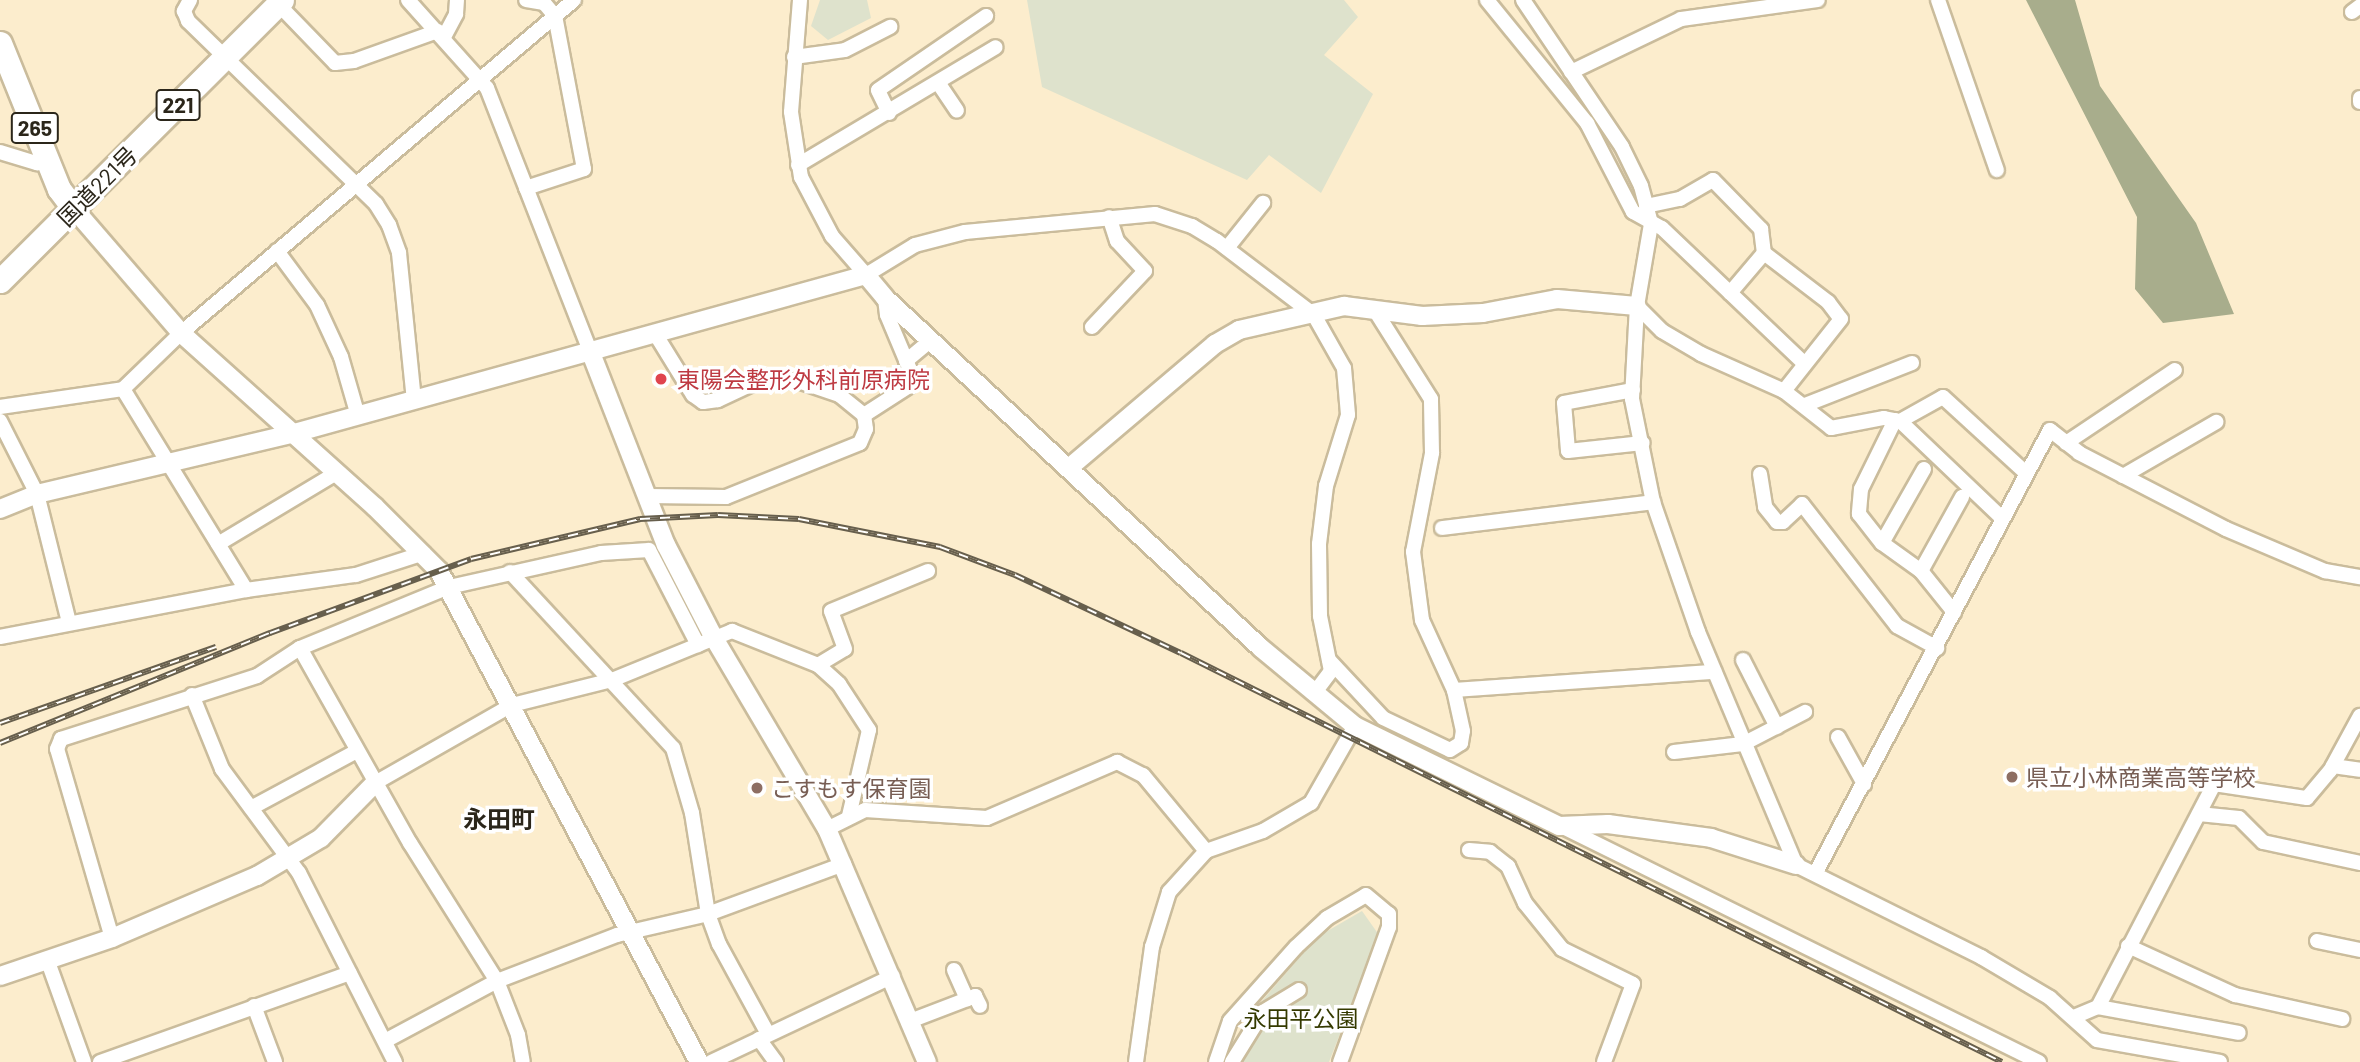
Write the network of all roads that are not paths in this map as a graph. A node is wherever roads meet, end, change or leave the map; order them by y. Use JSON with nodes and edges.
{"nodes":[{"id":1,"x":190,"y":0,"type":"edge"},
{"id":2,"x":408,"y":0,"type":"edge"},
{"id":3,"x":457,"y":0,"type":"edge"},
{"id":4,"x":526,"y":0,"type":"edge"},
{"id":5,"x":575,"y":0,"type":"edge"},
{"id":6,"x":800,"y":0,"type":"edge"},
{"id":7,"x":1487,"y":0,"type":"edge"},
{"id":8,"x":1523,"y":0,"type":"edge"},
{"id":9,"x":1818,"y":0,"type":"edge"},
{"id":10,"x":1938,"y":0,"type":"edge"},
{"id":11,"x":280,"y":2,"type":"edge"},
{"id":12,"x":1782,"y":4,"type":"edge"},
{"id":13,"x":555,"y":16,"type":"junction"},
{"id":14,"x":986,"y":16,"type":"dead end"},
{"id":15,"x":890,"y":27,"type":"dead end"},
{"id":16,"x":441,"y":34,"type":"junction"},
{"id":17,"x":0,"y":44,"type":"edge"},
{"id":18,"x":996,"y":47,"type":"dead end"},
{"id":19,"x":227,"y":55,"type":"junction"},
{"id":20,"x":794,"y":57,"type":"junction"},
{"id":21,"x":1571,"y":72,"type":"junction"},
{"id":22,"x":481,"y":78,"type":"junction"},
{"id":23,"x":939,"y":84,"type":"junction"},
{"id":24,"x":957,"y":111,"type":"dead end"},
{"id":25,"x":889,"y":113,"type":"junction"},
{"id":26,"x":0,"y":152,"type":"edge"},
{"id":27,"x":47,"y":160,"type":"junction"},
{"id":28,"x":798,"y":164,"type":"junction"},
{"id":29,"x":1997,"y":170,"type":"dead end"},
{"id":30,"x":356,"y":185,"type":"junction"},
{"id":31,"x":526,"y":187,"type":"junction"},
{"id":32,"x":1263,"y":203,"type":"dead end"},
{"id":33,"x":1646,"y":206,"type":"junction"},
{"id":34,"x":74,"y":209,"type":"junction"},
{"id":35,"x":1109,"y":217,"type":"junction"},
{"id":36,"x":1651,"y":224,"type":"junction"},
{"id":37,"x":1227,"y":248,"type":"junction"},
{"id":38,"x":278,"y":251,"type":"junction"},
{"id":39,"x":1764,"y":253,"type":"junction"},
{"id":40,"x":866,"y":275,"type":"junction"},
{"id":41,"x":0,"y":281,"type":"edge"},
{"id":42,"x":1730,"y":293,"type":"junction"},
{"id":43,"x":885,"y":298,"type":"junction"},
{"id":44,"x":1637,"y":306,"type":"junction"},
{"id":45,"x":1374,"y":309,"type":"junction"},
{"id":46,"x":1314,"y":315,"type":"junction"},
{"id":47,"x":1092,"y":327,"type":"dead end"},
{"id":48,"x":181,"y":333,"type":"junction"},
{"id":49,"x":656,"y":335,"type":"junction"},
{"id":50,"x":930,"y":340,"type":"junction"},
{"id":51,"x":591,"y":353,"type":"junction"},
{"id":52,"x":906,"y":360,"type":"junction"},
{"id":53,"x":1912,"y":363,"type":"dead end"},
{"id":54,"x":1805,"y":364,"type":"junction"},
{"id":55,"x":2175,"y":370,"type":"dead end"},
{"id":56,"x":124,"y":389,"type":"junction"},
{"id":57,"x":1633,"y":390,"type":"junction"},
{"id":58,"x":1784,"y":391,"type":"junction"},
{"id":59,"x":414,"y":400,"type":"junction"},
{"id":60,"x":1805,"y":405,"type":"junction"},
{"id":61,"x":0,"y":407,"type":"edge"},
{"id":62,"x":358,"y":415,"type":"junction"},
{"id":63,"x":864,"y":415,"type":"junction"},
{"id":64,"x":1898,"y":420,"type":"junction"},
{"id":65,"x":0,"y":421,"type":"edge"},
{"id":66,"x":2216,"y":422,"type":"dead end"},
{"id":67,"x":291,"y":434,"type":"junction"},
{"id":68,"x":1643,"y":443,"type":"junction"},
{"id":69,"x":2066,"y":443,"type":"junction"},
{"id":70,"x":170,"y":466,"type":"junction"},
{"id":71,"x":1070,"y":467,"type":"junction"},
{"id":72,"x":1924,"y":469,"type":"dead end"},
{"id":73,"x":336,"y":473,"type":"junction"},
{"id":74,"x":2026,"y":473,"type":"junction"},
{"id":75,"x":1760,"y":474,"type":"dead end"},
{"id":76,"x":2123,"y":476,"type":"junction"},
{"id":77,"x":37,"y":494,"type":"junction"},
{"id":78,"x":648,"y":496,"type":"junction"},
{"id":79,"x":1962,"y":496,"type":"dead end"},
{"id":80,"x":1653,"y":502,"type":"junction"},
{"id":81,"x":0,"y":509,"type":"edge"},
{"id":82,"x":2002,"y":518,"type":"junction"},
{"id":83,"x":1442,"y":528,"type":"dead end"},
{"id":84,"x":1882,"y":542,"type":"junction"},
{"id":85,"x":218,"y":544,"type":"junction"},
{"id":86,"x":424,"y":553,"type":"junction"},
{"id":87,"x":928,"y":570,"type":"dead end"},
{"id":88,"x":1921,"y":571,"type":"junction"},
{"id":89,"x":510,"y":572,"type":"junction"},
{"id":90,"x":2360,"y":577,"type":"edge"},
{"id":91,"x":449,"y":587,"type":"junction"},
{"id":92,"x":246,"y":590,"type":"junction"},
{"id":93,"x":1954,"y":612,"type":"junction"},
{"id":94,"x":69,"y":622,"type":"junction"},
{"id":95,"x":0,"y":637,"type":"edge"},
{"id":96,"x":706,"y":641,"type":"junction"},
{"id":97,"x":300,"y":648,"type":"junction"},
{"id":98,"x":1937,"y":648,"type":"junction"},
{"id":99,"x":1328,"y":659,"type":"junction"},
{"id":100,"x":1743,"y":660,"type":"dead end"},
{"id":101,"x":818,"y":665,"type":"junction"},
{"id":102,"x":1714,"y":672,"type":"junction"},
{"id":103,"x":612,"y":680,"type":"junction"},
{"id":104,"x":1454,"y":690,"type":"junction"},
{"id":105,"x":1315,"y":692,"type":"junction"},
{"id":106,"x":192,"y":695,"type":"junction"},
{"id":107,"x":512,"y":705,"type":"junction"},
{"id":108,"x":1805,"y":712,"type":"dead end"},
{"id":109,"x":2360,"y":716,"type":"edge"},
{"id":110,"x":1355,"y":726,"type":"junction"},
{"id":111,"x":1777,"y":727,"type":"junction"},
{"id":112,"x":1838,"y":737,"type":"dead end"},
{"id":113,"x":1743,"y":744,"type":"junction"},
{"id":114,"x":357,"y":751,"type":"junction"},
{"id":115,"x":1674,"y":752,"type":"dead end"},
{"id":116,"x":2333,"y":766,"type":"junction"},
{"id":117,"x":2360,"y":770,"type":"edge"},
{"id":118,"x":375,"y":783,"type":"junction"},
{"id":119,"x":1864,"y":784,"type":"junction"},
{"id":120,"x":251,"y":808,"type":"junction"},
{"id":121,"x":2200,"y":814,"type":"junction"},
{"id":122,"x":849,"y":816,"type":"junction"},
{"id":123,"x":1559,"y":826,"type":"junction"},
{"id":124,"x":827,"y":829,"type":"junction"},
{"id":125,"x":1469,"y":849,"type":"dead end"},
{"id":126,"x":1206,"y":851,"type":"junction"},
{"id":127,"x":289,"y":860,"type":"junction"},
{"id":128,"x":2360,"y":863,"type":"edge"},
{"id":129,"x":844,"y":864,"type":"junction"},
{"id":130,"x":1796,"y":865,"type":"junction"},
{"id":131,"x":1815,"y":874,"type":"junction"},
{"id":132,"x":708,"y":914,"type":"junction"},
{"id":133,"x":630,"y":932,"type":"junction"},
{"id":134,"x":112,"y":938,"type":"junction"},
{"id":135,"x":2317,"y":941,"type":"dead end"},
{"id":136,"x":2128,"y":946,"type":"junction"},
{"id":137,"x":2360,"y":950,"type":"edge"},
{"id":138,"x":47,"y":959,"type":"junction"},
{"id":139,"x":954,"y":970,"type":"dead end"},
{"id":140,"x":350,"y":973,"type":"junction"},
{"id":141,"x":0,"y":976,"type":"edge"},
{"id":142,"x":893,"y":976,"type":"junction"},
{"id":143,"x":497,"y":981,"type":"junction"},
{"id":144,"x":1299,"y":990,"type":"dead end"},
{"id":145,"x":254,"y":1006,"type":"junction"},
{"id":146,"x":2098,"y":1007,"type":"junction"},
{"id":147,"x":2074,"y":1017,"type":"junction"},
{"id":148,"x":2342,"y":1019,"type":"dead end"},
{"id":149,"x":910,"y":1021,"type":"junction"},
{"id":150,"x":2239,"y":1033,"type":"dead end"},
{"id":151,"x":763,"y":1037,"type":"junction"},
{"id":152,"x":385,"y":1041,"type":"junction"},
{"id":153,"x":83,"y":1062,"type":"edge"},
{"id":154,"x":100,"y":1062,"type":"edge"},
{"id":155,"x":275,"y":1062,"type":"edge"},
{"id":156,"x":395,"y":1062,"type":"edge"},
{"id":157,"x":523,"y":1062,"type":"edge"},
{"id":158,"x":699,"y":1062,"type":"edge"},
{"id":159,"x":711,"y":1062,"type":"edge"},
{"id":160,"x":776,"y":1062,"type":"edge"},
{"id":161,"x":927,"y":1062,"type":"edge"},
{"id":162,"x":1136,"y":1062,"type":"edge"},
{"id":163,"x":1216,"y":1062,"type":"edge"},
{"id":164,"x":1232,"y":1062,"type":"edge"},
{"id":165,"x":1340,"y":1062,"type":"edge"},
{"id":166,"x":1604,"y":1062,"type":"edge"},
{"id":167,"x":2039,"y":1062,"type":"edge"},
{"id":168,"x":2220,"y":1062,"type":"edge"}],
"edges":[{"from":1,"to":19,"type":"street"},
{"from":2,"to":16,"type":"street"},
{"from":3,"to":16,"type":"street"},
{"from":4,"to":13,"type":"street"},
{"from":5,"to":13,"type":"street"},
{"from":6,"to":20,"type":"street"},
{"from":7,"to":36,"type":"street"},
{"from":8,"to":21,"type":"street"},
{"from":9,"to":12,"type":"street"},
{"from":10,"to":29,"type":"street"},
{"from":11,"to":16,"type":"street"},
{"from":11,"to":19,"type":"highway","name":"国道221号","number":"221"},
{"from":12,"to":21,"type":"street"},
{"from":13,"to":22,"type":"street"},
{"from":13,"to":31,"type":"street"},
{"from":14,"to":25,"type":"street"},
{"from":15,"to":20,"type":"street"},
{"from":16,"to":22,"type":"street"},
{"from":17,"to":27,"type":"highway","number":"265"},
{"from":18,"to":23,"type":"street"},
{"from":19,"to":30,"type":"street"},
{"from":19,"to":34,"type":"highway","name":"国道221号","number":"221"},
{"from":20,"to":28,"type":"street"},
{"from":21,"to":33,"type":"street"},
{"from":22,"to":30,"type":"street"},
{"from":22,"to":31,"type":"street"},
{"from":23,"to":24,"type":"street"},
{"from":23,"to":25,"type":"street"},
{"from":25,"to":28,"type":"street"},
{"from":26,"to":27,"type":"street"},
{"from":27,"to":34,"type":"highway","number":"265"},
{"from":28,"to":40,"type":"street"},
{"from":30,"to":38,"type":"street"},
{"from":30,"to":59,"type":"street"},
{"from":31,"to":51,"type":"street"},
{"from":32,"to":37,"type":"street"},
{"from":33,"to":36,"type":"street"},
{"from":33,"to":39,"type":"street"},
{"from":34,"to":41,"type":"highway","name":"国道221号","number":"221"},
{"from":34,"to":48,"type":"street"},
{"from":35,"to":37,"type":"street"},
{"from":35,"to":40,"type":"street"},
{"from":35,"to":47,"type":"street"},
{"from":36,"to":42,"type":"street"},
{"from":36,"to":44,"type":"street"},
{"from":37,"to":46,"type":"street"},
{"from":38,"to":48,"type":"street"},
{"from":38,"to":62,"type":"street"},
{"from":39,"to":42,"type":"street"},
{"from":39,"to":54,"type":"street"},
{"from":40,"to":43,"type":"street"},
{"from":40,"to":49,"type":"street"},
{"from":42,"to":54,"type":"street"},
{"from":43,"to":50,"type":"street"},
{"from":43,"to":52,"type":"street"},
{"from":44,"to":45,"type":"street"},
{"from":44,"to":57,"type":"street"},
{"from":44,"to":58,"type":"street"},
{"from":45,"to":46,"type":"street"},
{"from":45,"to":104,"type":"street"},
{"from":46,"to":71,"type":"street"},
{"from":46,"to":99,"type":"street"},
{"from":48,"to":56,"type":"street"},
{"from":48,"to":67,"type":"street"},
{"from":49,"to":51,"type":"street"},
{"from":49,"to":63,"type":"street"},
{"from":50,"to":52,"type":"street"},
{"from":50,"to":71,"type":"street"},
{"from":51,"to":59,"type":"street"},
{"from":51,"to":78,"type":"street"},
{"from":52,"to":63,"type":"street"},
{"from":53,"to":60,"type":"street"},
{"from":54,"to":58,"type":"street"},
{"from":55,"to":69,"type":"street"},
{"from":56,"to":61,"type":"street"},
{"from":56,"to":70,"type":"street"},
{"from":57,"to":68,"type":"street"},
{"from":57,"to":68,"type":"street"},
{"from":58,"to":60,"type":"street"},
{"from":59,"to":62,"type":"street"},
{"from":60,"to":64,"type":"street"},
{"from":62,"to":67,"type":"street"},
{"from":63,"to":78,"type":"street"},
{"from":64,"to":74,"type":"street"},
{"from":64,"to":82,"type":"street"},
{"from":64,"to":84,"type":"street"},
{"from":65,"to":77,"type":"street"},
{"from":66,"to":76,"type":"street"},
{"from":67,"to":70,"type":"street"},
{"from":67,"to":73,"type":"street"},
{"from":68,"to":80,"type":"street"},
{"from":69,"to":74,"type":"street"},
{"from":69,"to":76,"type":"street"},
{"from":70,"to":77,"type":"street"},
{"from":70,"to":85,"type":"street"},
{"from":71,"to":105,"type":"street"},
{"from":72,"to":84,"type":"street"},
{"from":73,"to":85,"type":"street"},
{"from":73,"to":86,"type":"street"},
{"from":74,"to":82,"type":"street"},
{"from":75,"to":98,"type":"street"},
{"from":76,"to":90,"type":"street"},
{"from":77,"to":81,"type":"street"},
{"from":77,"to":94,"type":"street"},
{"from":78,"to":96,"type":"street"},
{"from":79,"to":88,"type":"street"},
{"from":80,"to":83,"type":"street"},
{"from":80,"to":102,"type":"street"},
{"from":82,"to":93,"type":"street"},
{"from":84,"to":88,"type":"street"},
{"from":85,"to":92,"type":"street"},
{"from":86,"to":91,"type":"street"},
{"from":86,"to":92,"type":"street"},
{"from":87,"to":101,"type":"street"},
{"from":88,"to":93,"type":"street"},
{"from":89,"to":91,"type":"street"},
{"from":89,"to":96,"type":"street"},
{"from":89,"to":103,"type":"street"},
{"from":91,"to":97,"type":"street"},
{"from":91,"to":107,"type":"street"},
{"from":92,"to":94,"type":"street"},
{"from":93,"to":98,"type":"street"},
{"from":94,"to":95,"type":"street"},
{"from":96,"to":101,"type":"street"},
{"from":96,"to":103,"type":"street"},
{"from":96,"to":124,"type":"street"},
{"from":97,"to":106,"type":"street"},
{"from":97,"to":114,"type":"street"},
{"from":98,"to":119,"type":"street"},
{"from":99,"to":104,"type":"street"},
{"from":99,"to":105,"type":"street"},
{"from":100,"to":111,"type":"street"},
{"from":101,"to":122,"type":"street"},
{"from":102,"to":104,"type":"street"},
{"from":102,"to":113,"type":"street"},
{"from":103,"to":107,"type":"street"},
{"from":103,"to":132,"type":"street"},
{"from":105,"to":110,"type":"street"},
{"from":106,"to":120,"type":"street"},
{"from":106,"to":134,"type":"street"},
{"from":107,"to":118,"type":"street"},
{"from":107,"to":133,"type":"street"},
{"from":108,"to":111,"type":"street"},
{"from":109,"to":116,"type":"street"},
{"from":110,"to":123,"type":"street"},
{"from":110,"to":126,"type":"street"},
{"from":111,"to":113,"type":"street"},
{"from":112,"to":119,"type":"street"},
{"from":113,"to":115,"type":"street"},
{"from":113,"to":130,"type":"street"},
{"from":114,"to":118,"type":"street"},
{"from":114,"to":120,"type":"street"},
{"from":116,"to":117,"type":"street"},
{"from":116,"to":121,"type":"street"},
{"from":118,"to":127,"type":"street"},
{"from":118,"to":143,"type":"street"},
{"from":119,"to":131,"type":"street"},
{"from":120,"to":127,"type":"street"},
{"from":121,"to":128,"type":"street"},
{"from":121,"to":136,"type":"street"},
{"from":122,"to":124,"type":"street"},
{"from":122,"to":126,"type":"street"},
{"from":123,"to":130,"type":"street"},
{"from":123,"to":167,"type":"street"},
{"from":124,"to":129,"type":"street"},
{"from":125,"to":166,"type":"street"},
{"from":126,"to":162,"type":"street"},
{"from":127,"to":134,"type":"street"},
{"from":127,"to":140,"type":"street"},
{"from":129,"to":132,"type":"street"},
{"from":129,"to":142,"type":"street"},
{"from":130,"to":131,"type":"street"},
{"from":131,"to":147,"type":"street"},
{"from":132,"to":133,"type":"street"},
{"from":132,"to":151,"type":"street"},
{"from":133,"to":143,"type":"street"},
{"from":133,"to":158,"type":"street"},
{"from":134,"to":138,"type":"street"},
{"from":135,"to":137,"type":"street"},
{"from":136,"to":146,"type":"street"},
{"from":136,"to":148,"type":"street"},
{"from":138,"to":141,"type":"street"},
{"from":138,"to":153,"type":"street"},
{"from":139,"to":149,"type":"street"},
{"from":140,"to":145,"type":"street"},
{"from":140,"to":152,"type":"street"},
{"from":142,"to":149,"type":"street"},
{"from":142,"to":151,"type":"street"},
{"from":143,"to":152,"type":"street"},
{"from":143,"to":157,"type":"street"},
{"from":144,"to":164,"type":"street"},
{"from":145,"to":154,"type":"street"},
{"from":145,"to":155,"type":"street"},
{"from":146,"to":147,"type":"street"},
{"from":146,"to":150,"type":"street"},
{"from":147,"to":168,"type":"street"},
{"from":149,"to":161,"type":"street"},
{"from":151,"to":159,"type":"street"},
{"from":151,"to":160,"type":"street"},
{"from":152,"to":156,"type":"street"},
{"from":163,"to":165,"type":"street"}]}
